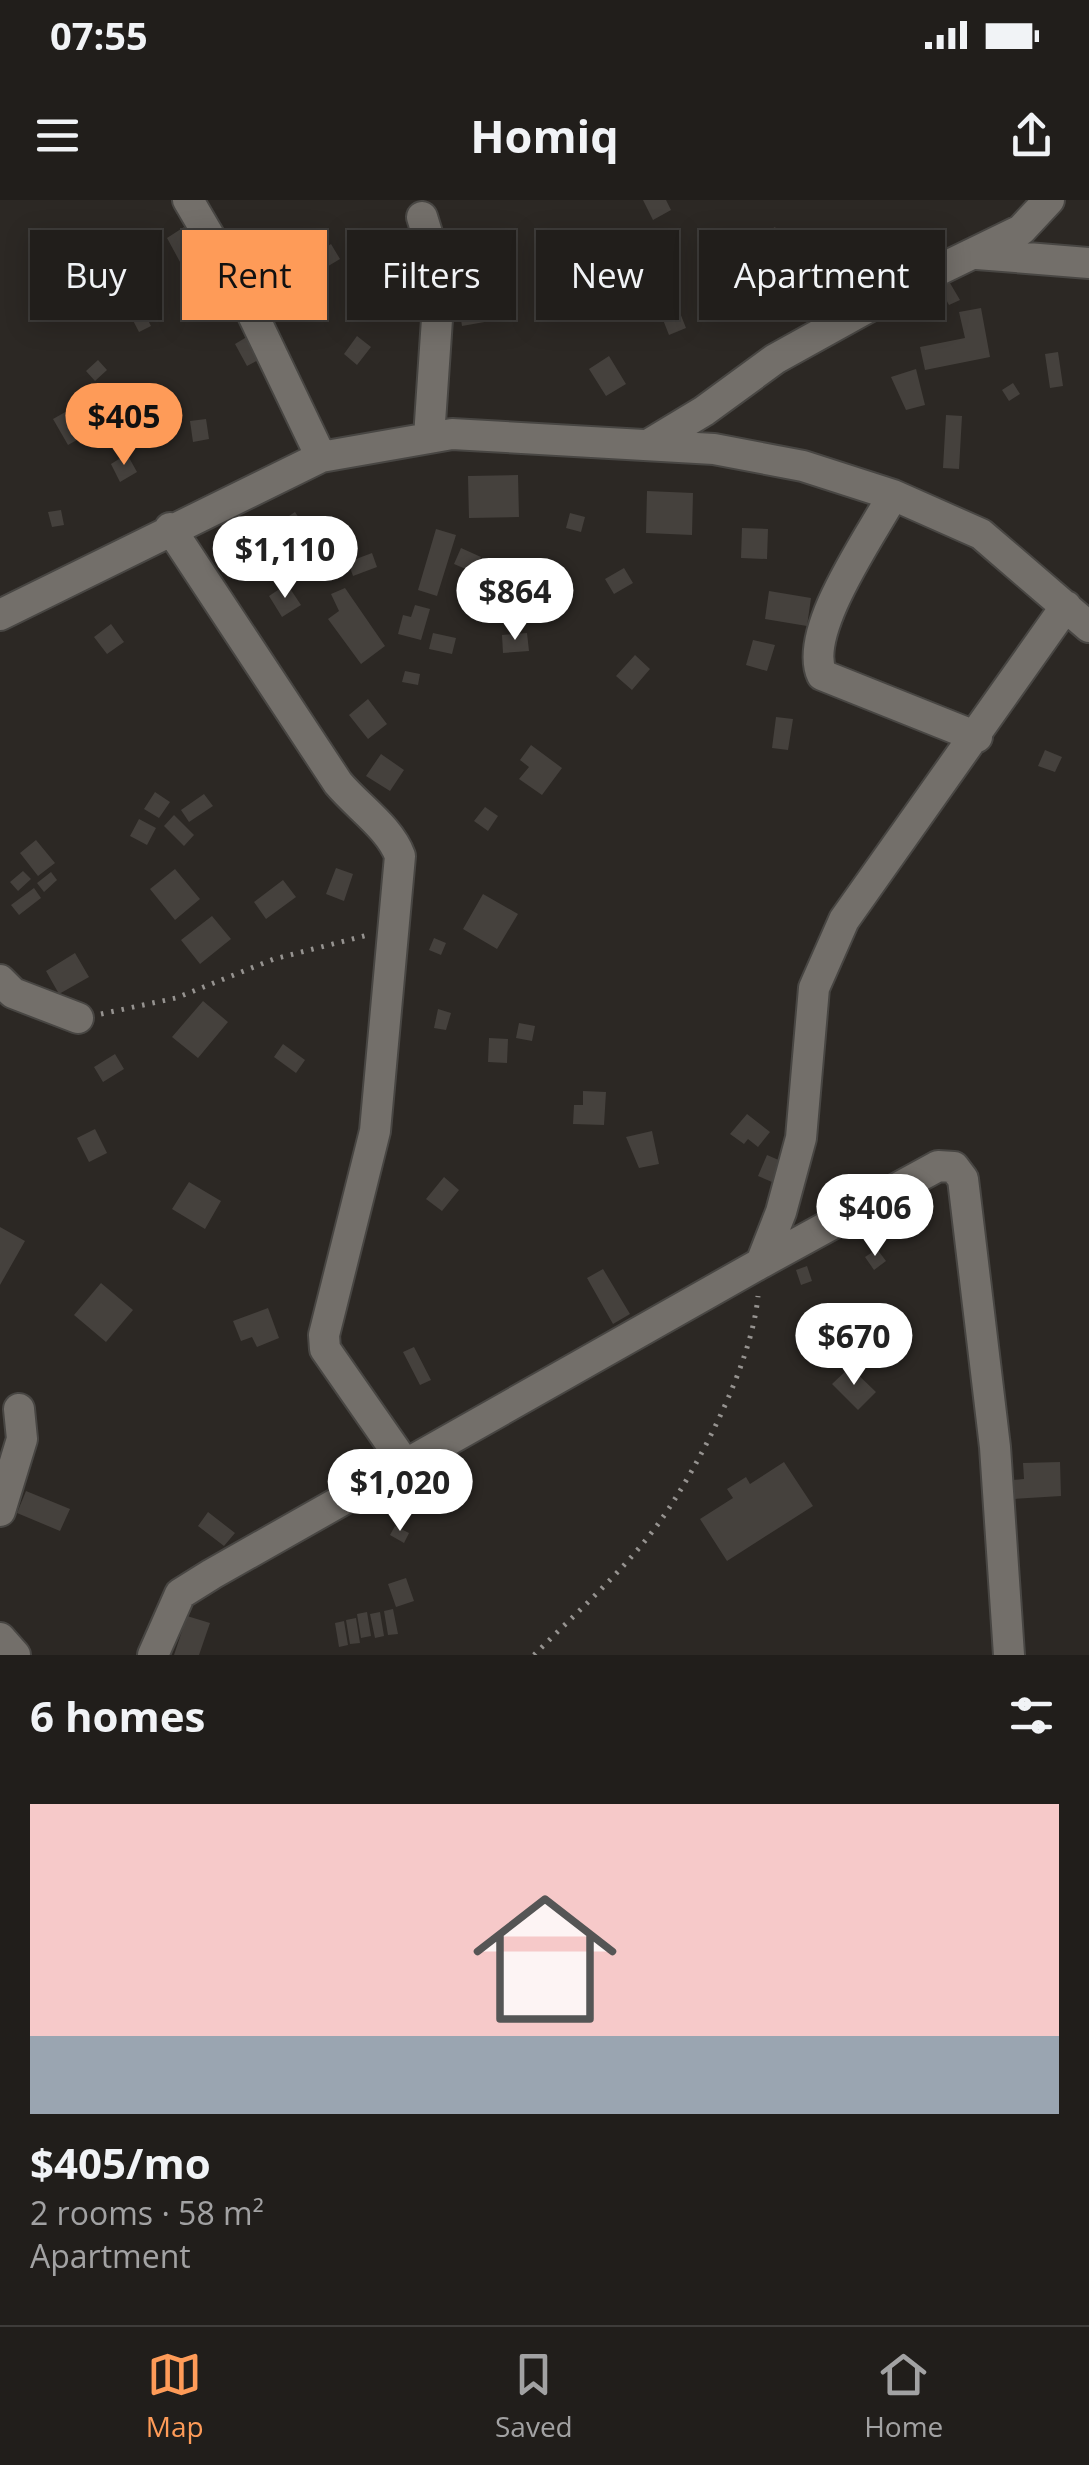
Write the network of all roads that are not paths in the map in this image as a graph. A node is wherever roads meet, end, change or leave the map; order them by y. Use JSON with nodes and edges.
{"nodes":[{"id":1,"x":188,"y":200,"type":"edge"},
{"id":2,"x":1049,"y":200,"type":"edge"},
{"id":3,"x":422,"y":217,"type":"dead end"},
{"id":4,"x":977,"y":254,"type":"junction"},
{"id":5,"x":1089,"y":263,"type":"edge"},
{"id":6,"x":429,"y":437,"type":"junction"},
{"id":7,"x":650,"y":444,"type":"junction"},
{"id":8,"x":322,"y":457,"type":"junction"},
{"id":9,"x":894,"y":495,"type":"junction"},
{"id":10,"x":170,"y":528,"type":"junction"},
{"id":11,"x":1066,"y":606,"type":"junction"},
{"id":12,"x":0,"y":614,"type":"edge"},
{"id":13,"x":1089,"y":627,"type":"edge"},
{"id":14,"x":977,"y":737,"type":"junction"},
{"id":15,"x":0,"y":980,"type":"edge"},
{"id":16,"x":78,"y":1018,"type":"road end"},
{"id":17,"x":761,"y":1263,"type":"junction"},
{"id":18,"x":19,"y":1409,"type":"dead end"},
{"id":19,"x":405,"y":1464,"type":"junction"},
{"id":20,"x":0,"y":1511,"type":"edge"},
{"id":21,"x":0,"y":1638,"type":"edge"},
{"id":22,"x":15,"y":1655,"type":"edge"},
{"id":23,"x":153,"y":1655,"type":"edge"},
{"id":24,"x":1010,"y":1655,"type":"edge"}],
"edges":[{"from":1,"to":8,"type":"street"},
{"from":2,"to":4,"type":"street"},
{"from":3,"to":6,"type":"street"},
{"from":4,"to":5,"type":"street"},
{"from":4,"to":7,"type":"street"},
{"from":6,"to":7,"type":"street"},
{"from":6,"to":8,"type":"street"},
{"from":7,"to":9,"type":"street"},
{"from":8,"to":10,"type":"street"},
{"from":9,"to":11,"type":"street"},
{"from":9,"to":14,"type":"street"},
{"from":10,"to":12,"type":"street"},
{"from":10,"to":19,"type":"street"},
{"from":11,"to":13,"type":"street"},
{"from":11,"to":14,"type":"street"},
{"from":14,"to":17,"type":"street"},
{"from":15,"to":16,"type":"street"},
{"from":17,"to":19,"type":"street"},
{"from":17,"to":24,"type":"street"},
{"from":18,"to":20,"type":"street"},
{"from":19,"to":23,"type":"street"},
{"from":21,"to":22,"type":"street"}]}
